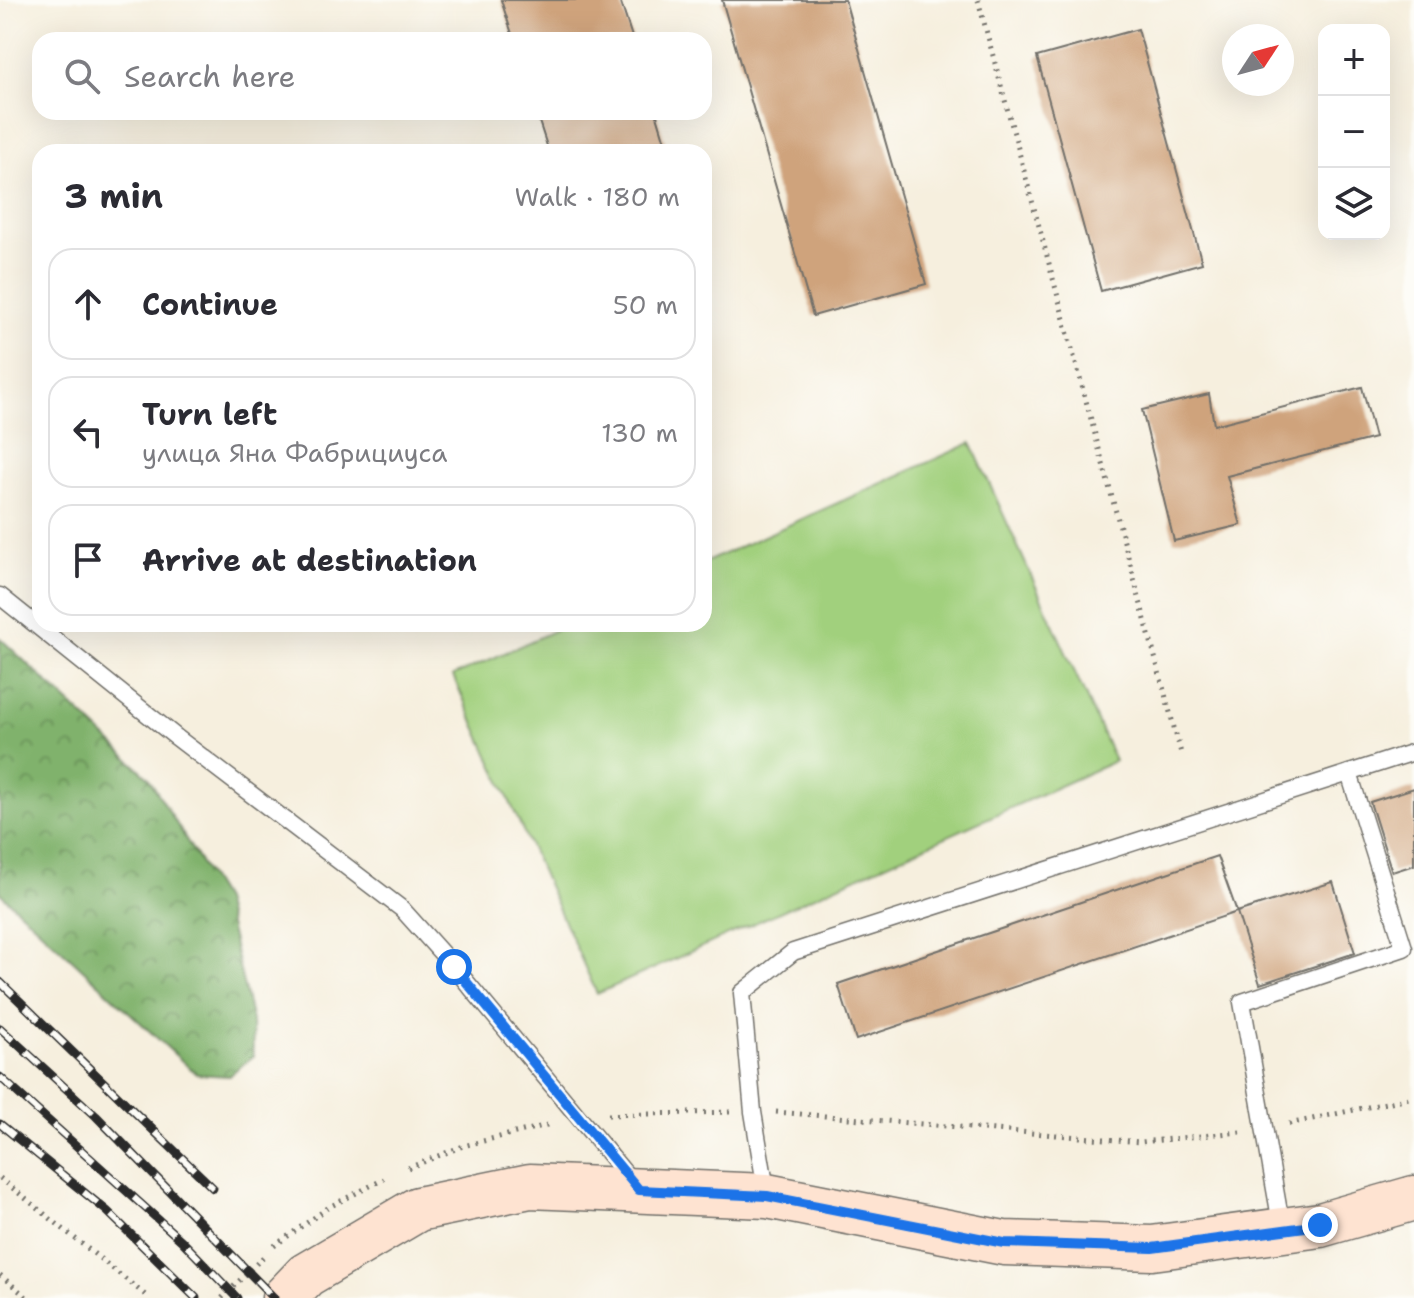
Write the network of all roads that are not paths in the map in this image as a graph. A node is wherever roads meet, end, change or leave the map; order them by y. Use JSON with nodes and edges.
{"nodes":[{"id":1,"x":0,"y":596,"type":"edge"},
{"id":2,"x":32,"y":622,"type":"edge"},
{"id":3,"x":45,"y":632,"type":"edge"},
{"id":4,"x":1414,"y":752,"type":"edge"},
{"id":5,"x":1349,"y":773,"type":"junction"},
{"id":6,"x":639,"y":1190,"type":"junction"},
{"id":7,"x":767,"y":1196,"type":"junction"},
{"id":8,"x":1414,"y":1198,"type":"edge"},
{"id":9,"x":1282,"y":1230,"type":"junction"},
{"id":10,"x":284,"y":1298,"type":"edge"}],
"edges":[{"from":1,"to":2,"type":"lane"},
{"from":3,"to":6,"type":"lane"},
{"from":4,"to":5,"type":"lane"},
{"from":5,"to":7,"type":"lane"},
{"from":5,"to":9,"type":"lane"},
{"from":6,"to":7,"type":"main road"},
{"from":6,"to":10,"type":"main road"},
{"from":7,"to":9,"type":"main road"},
{"from":8,"to":9,"type":"main road"}]}
